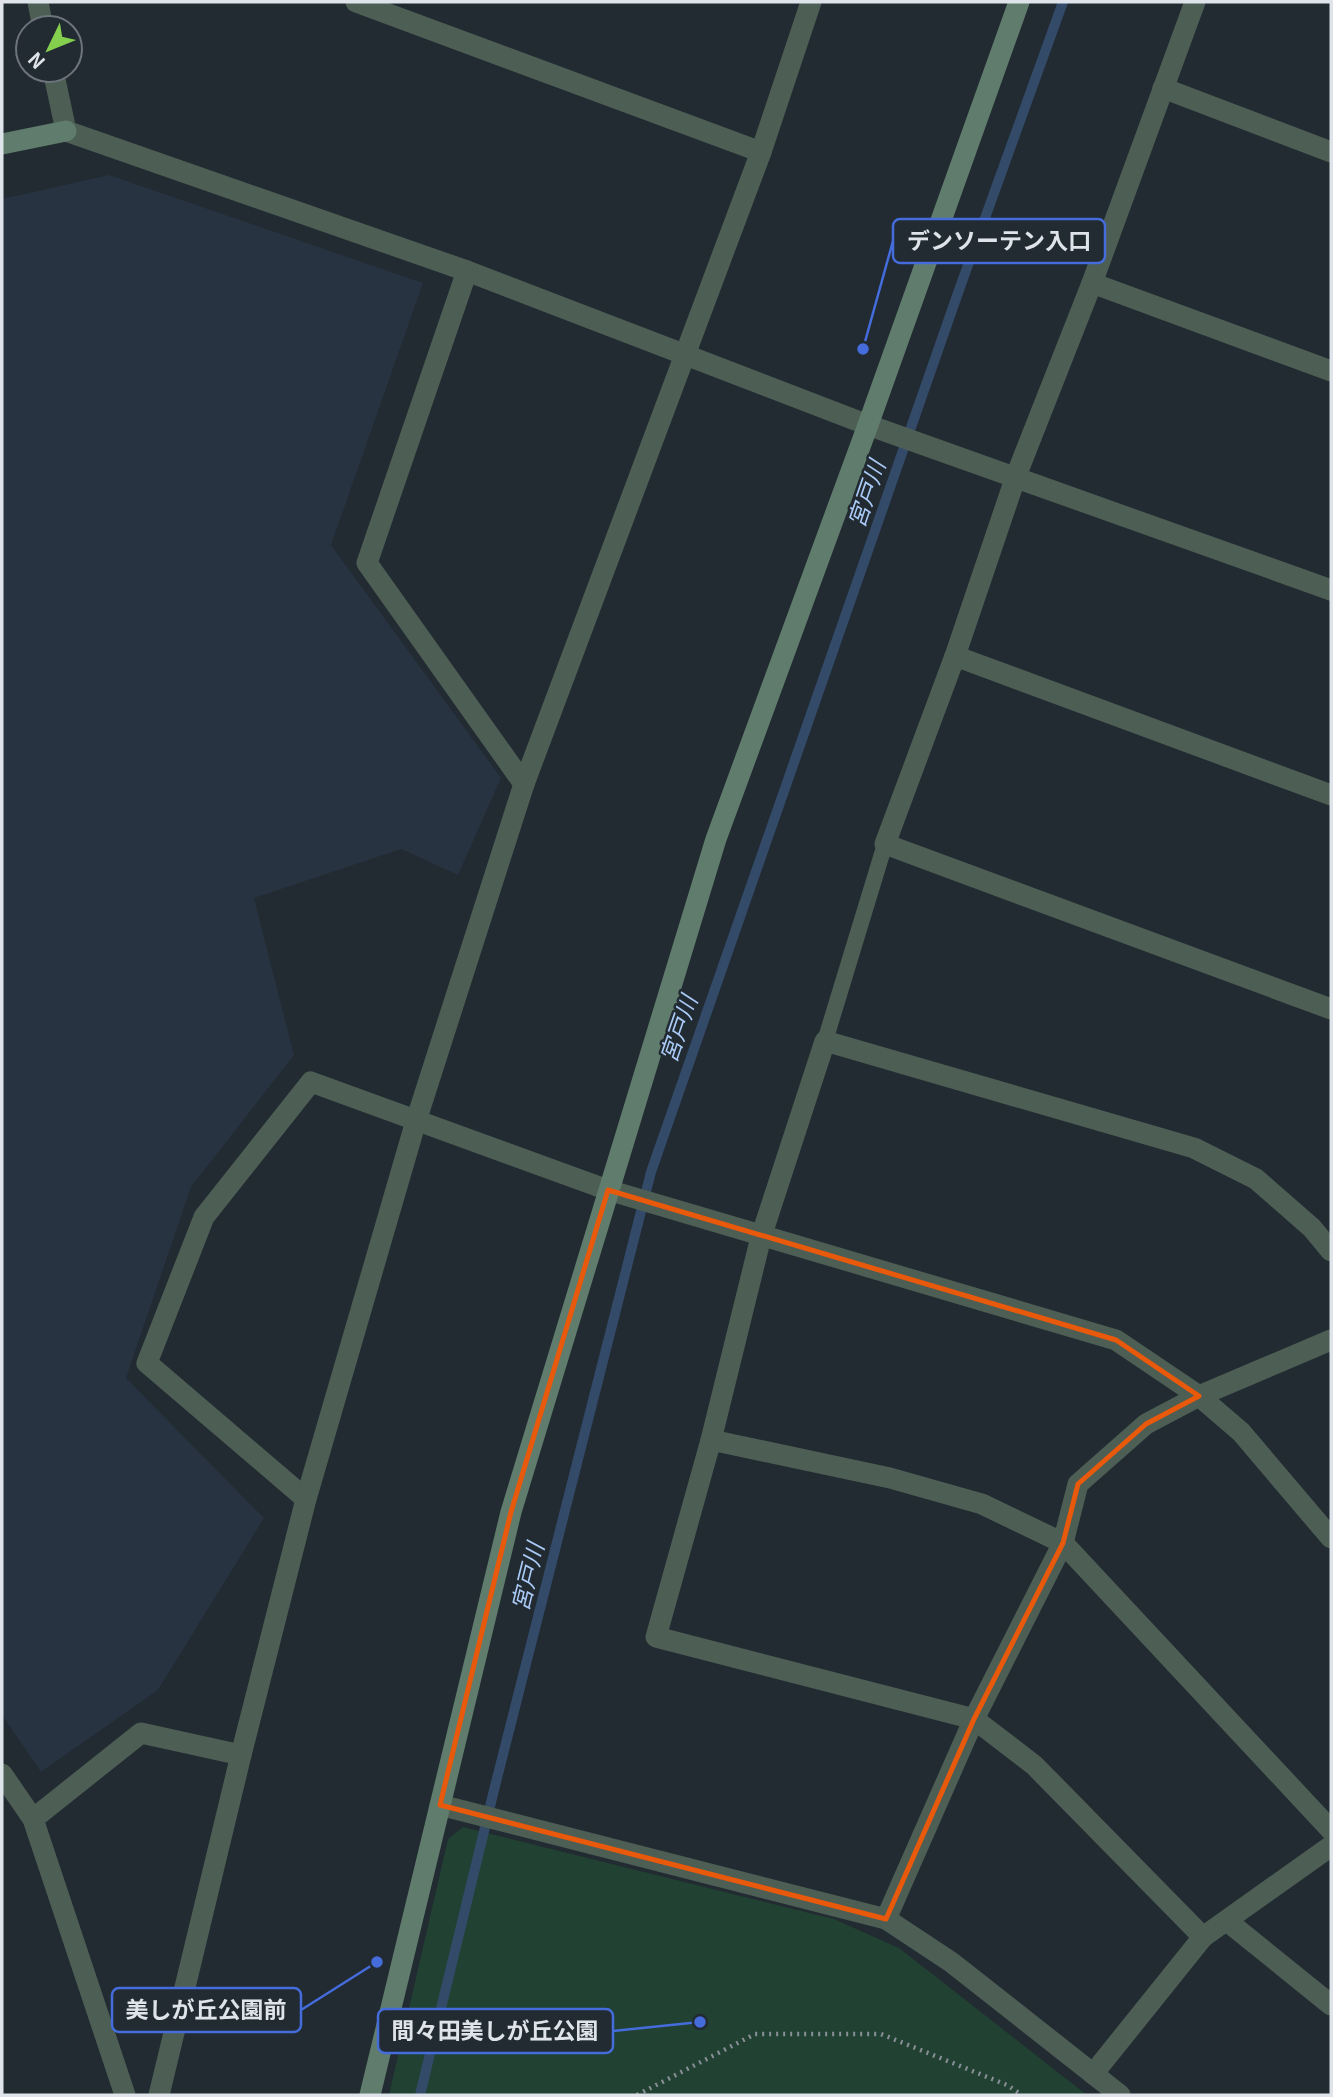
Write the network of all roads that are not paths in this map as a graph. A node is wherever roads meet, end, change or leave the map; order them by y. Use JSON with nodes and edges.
{"nodes":[{"id":1,"x":356,"y":2,"type":"edge"},
{"id":2,"x":811,"y":2,"type":"edge"},
{"id":3,"x":1019,"y":2,"type":"edge"},
{"id":4,"x":1195,"y":2,"type":"edge"},
{"id":5,"x":56,"y":84,"type":"edge"},
{"id":6,"x":1163,"y":88,"type":"junction"},
{"id":7,"x":66,"y":131,"type":"junction"},
{"id":8,"x":2,"y":144,"type":"edge"},
{"id":9,"x":761,"y":152,"type":"junction"},
{"id":10,"x":1331,"y":152,"type":"edge"},
{"id":11,"x":467,"y":271,"type":"junction"},
{"id":12,"x":1092,"y":283,"type":"junction"},
{"id":13,"x":686,"y":354,"type":"junction"},
{"id":14,"x":1331,"y":371,"type":"edge"},
{"id":15,"x":868,"y":425,"type":"junction"},
{"id":16,"x":1016,"y":476,"type":"junction"},
{"id":17,"x":1331,"y":590,"type":"edge"},
{"id":18,"x":955,"y":656,"type":"junction"},
{"id":19,"x":524,"y":784,"type":"junction"},
{"id":20,"x":1331,"y":795,"type":"edge"},
{"id":21,"x":885,"y":844,"type":"junction"},
{"id":22,"x":1331,"y":1009,"type":"edge"},
{"id":23,"x":825,"y":1041,"type":"junction"},
{"id":24,"x":416,"y":1121,"type":"junction"},
{"id":25,"x":608,"y":1190,"type":"junction"},
{"id":26,"x":761,"y":1237,"type":"junction"},
{"id":27,"x":1331,"y":1251,"type":"edge"},
{"id":28,"x":1331,"y":1340,"type":"edge"},
{"id":29,"x":1199,"y":1396,"type":"junction"},
{"id":30,"x":711,"y":1440,"type":"junction"},
{"id":31,"x":306,"y":1499,"type":"junction"},
{"id":32,"x":1331,"y":1538,"type":"edge"},
{"id":33,"x":1063,"y":1543,"type":"junction"},
{"id":34,"x":974,"y":1719,"type":"junction"},
{"id":35,"x":241,"y":1755,"type":"junction"},
{"id":36,"x":2,"y":1774,"type":"edge"},
{"id":37,"x":440,"y":1805,"type":"junction"},
{"id":38,"x":33,"y":1819,"type":"junction"},
{"id":39,"x":1331,"y":1830,"type":"edge"},
{"id":40,"x":1331,"y":1846,"type":"edge"},
{"id":41,"x":886,"y":1919,"type":"junction"},
{"id":42,"x":1227,"y":1921,"type":"junction"},
{"id":43,"x":1203,"y":1937,"type":"junction"},
{"id":44,"x":1331,"y":2005,"type":"edge"},
{"id":45,"x":1093,"y":2074,"type":"junction"},
{"id":46,"x":125,"y":2095,"type":"edge"},
{"id":47,"x":159,"y":2095,"type":"edge"},
{"id":48,"x":370,"y":2095,"type":"edge"},
{"id":49,"x":1120,"y":2095,"type":"edge"}],
"edges":[{"from":1,"to":9,"type":"street"},
{"from":2,"to":9,"type":"street"},
{"from":3,"to":15,"type":"street"},
{"from":4,"to":6,"type":"street"},
{"from":5,"to":7,"type":"street"},
{"from":6,"to":10,"type":"street"},
{"from":6,"to":12,"type":"street"},
{"from":7,"to":8,"type":"street"},
{"from":7,"to":11,"type":"street"},
{"from":9,"to":13,"type":"street"},
{"from":11,"to":13,"type":"street"},
{"from":11,"to":19,"type":"street"},
{"from":12,"to":14,"type":"street"},
{"from":12,"to":16,"type":"street"},
{"from":13,"to":15,"type":"street"},
{"from":13,"to":19,"type":"street"},
{"from":15,"to":16,"type":"street"},
{"from":15,"to":25,"type":"street"},
{"from":16,"to":17,"type":"street"},
{"from":16,"to":18,"type":"street"},
{"from":18,"to":20,"type":"street"},
{"from":18,"to":21,"type":"street"},
{"from":19,"to":24,"type":"street"},
{"from":21,"to":22,"type":"street"},
{"from":21,"to":23,"type":"lane"},
{"from":23,"to":26,"type":"street"},
{"from":23,"to":27,"type":"street"},
{"from":24,"to":25,"type":"street"},
{"from":24,"to":31,"type":"street"},
{"from":24,"to":31,"type":"street"},
{"from":25,"to":26,"type":"street"},
{"from":25,"to":37,"type":"street"},
{"from":26,"to":29,"type":"street"},
{"from":26,"to":30,"type":"street"},
{"from":28,"to":29,"type":"street"},
{"from":29,"to":32,"type":"street"},
{"from":29,"to":33,"type":"street"},
{"from":30,"to":33,"type":"street"},
{"from":30,"to":34,"type":"street"},
{"from":31,"to":35,"type":"street"},
{"from":33,"to":34,"type":"street"},
{"from":33,"to":39,"type":"street"},
{"from":34,"to":41,"type":"street"},
{"from":34,"to":43,"type":"street"},
{"from":35,"to":38,"type":"street"},
{"from":35,"to":47,"type":"street"},
{"from":36,"to":38,"type":"street"},
{"from":37,"to":41,"type":"street"},
{"from":37,"to":48,"type":"street"},
{"from":38,"to":46,"type":"street"},
{"from":40,"to":42,"type":"street"},
{"from":41,"to":45,"type":"street"},
{"from":42,"to":43,"type":"street"},
{"from":42,"to":44,"type":"street"},
{"from":43,"to":45,"type":"street"},
{"from":45,"to":49,"type":"street"}]}
